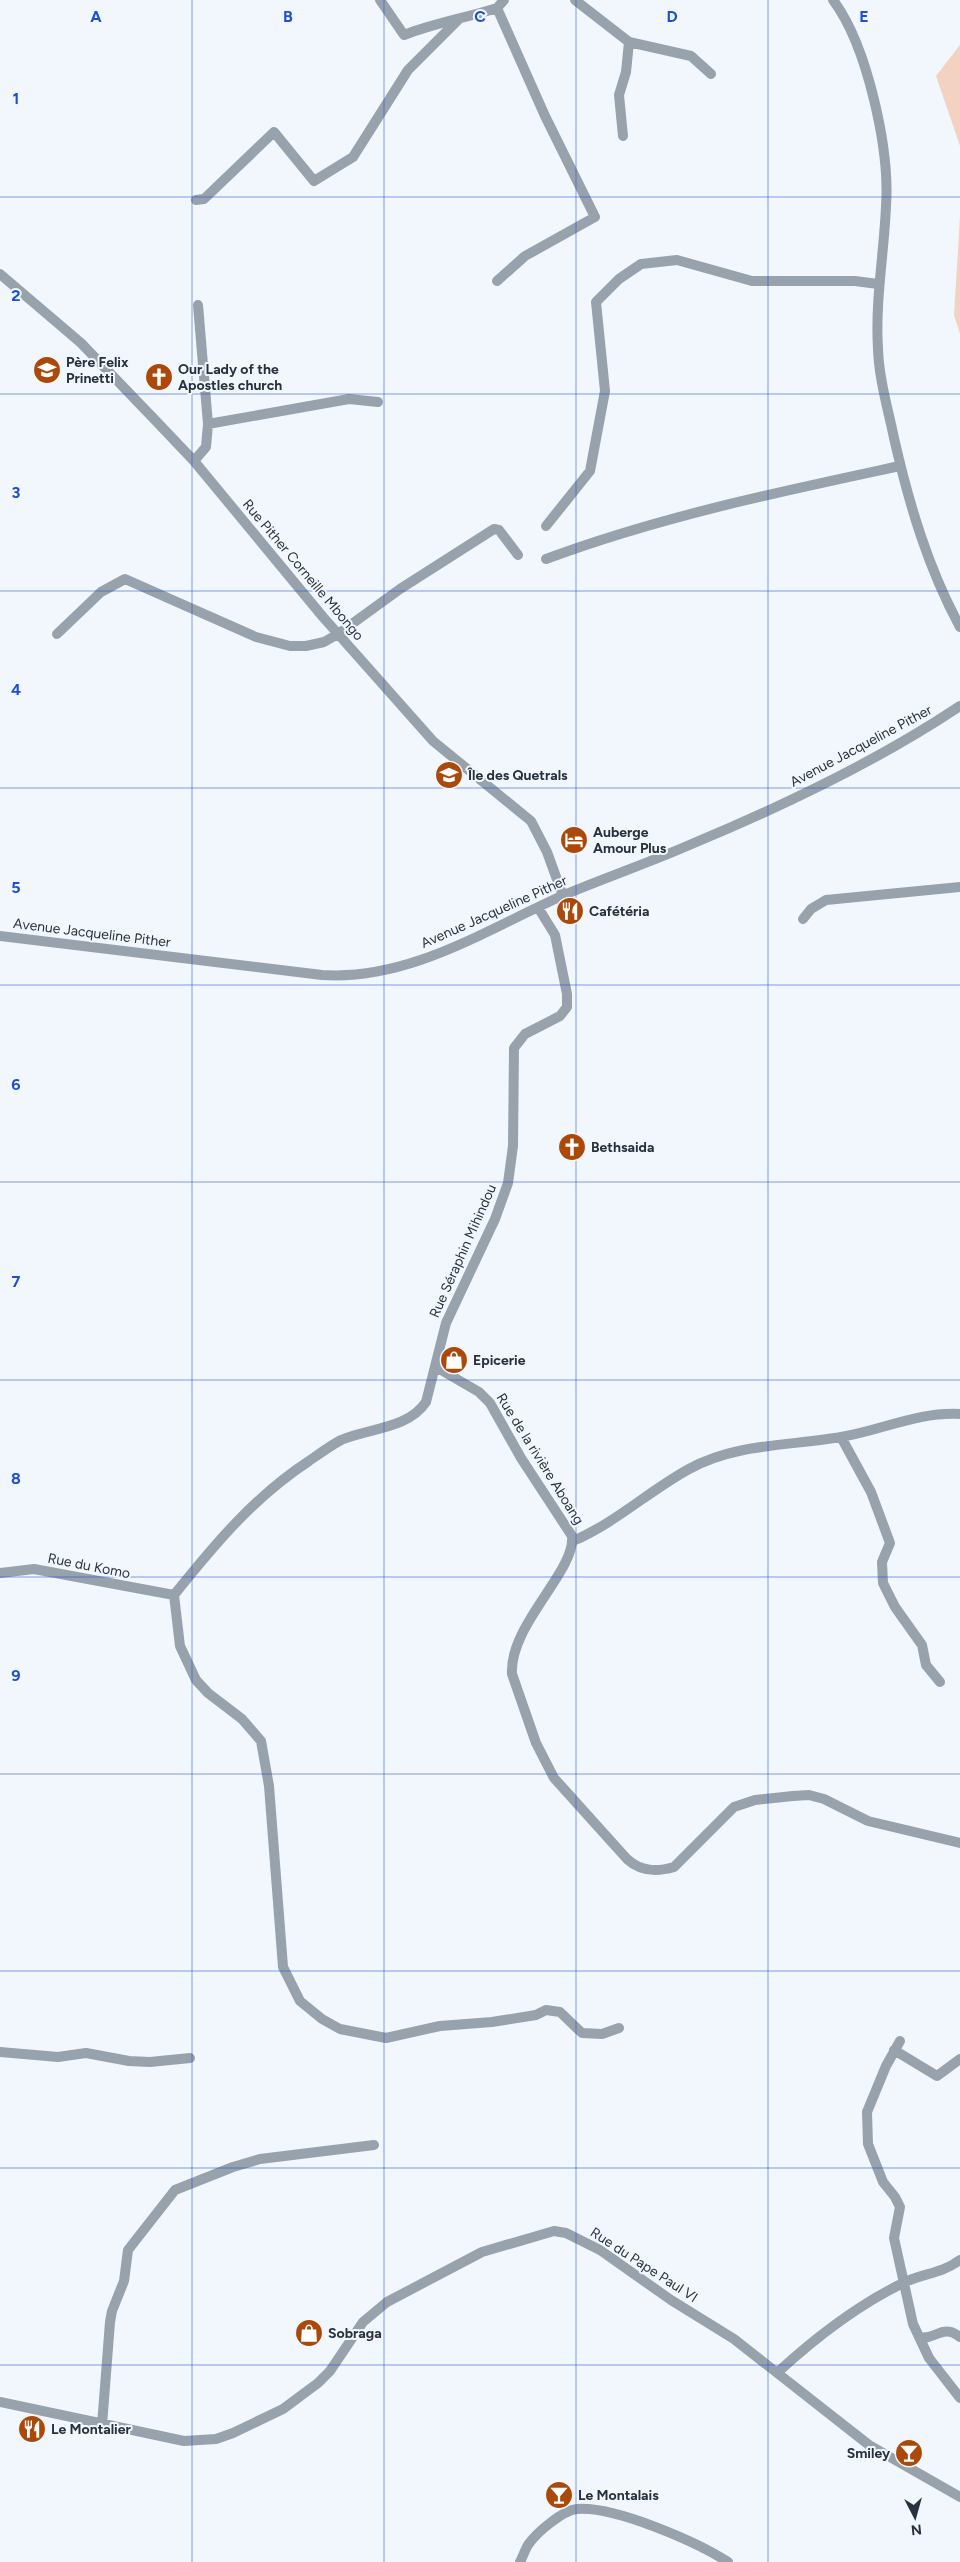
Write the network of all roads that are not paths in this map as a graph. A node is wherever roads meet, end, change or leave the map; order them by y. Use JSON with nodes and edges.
{"nodes":[{"id":1,"x":380,"y":0,"type":"edge"},
{"id":2,"x":575,"y":0,"type":"edge"},
{"id":3,"x":832,"y":0,"type":"edge"},
{"id":4,"x":500,"y":4,"type":"edge"},
{"id":5,"x":458,"y":20,"type":"junction"},
{"id":6,"x":629,"y":42,"type":"junction"},
{"id":7,"x":711,"y":74,"type":"dead end"},
{"id":8,"x":622,"y":136,"type":"dead end"},
{"id":9,"x":196,"y":200,"type":"dead end"},
{"id":10,"x":0,"y":274,"type":"edge"},
{"id":11,"x":497,"y":281,"type":"dead end"},
{"id":12,"x":878,"y":284,"type":"junction"},
{"id":13,"x":198,"y":305,"type":"dead end"},
{"id":14,"x":378,"y":402,"type":"dead end"},
{"id":15,"x":208,"y":424,"type":"junction"},
{"id":16,"x":194,"y":462,"type":"junction"},
{"id":17,"x":900,"y":466,"type":"junction"},
{"id":18,"x":546,"y":526,"type":"dead end"},
{"id":19,"x":518,"y":555,"type":"dead end"},
{"id":20,"x":546,"y":559,"type":"dead end"},
{"id":21,"x":960,"y":627,"type":"edge"},
{"id":22,"x":57,"y":634,"type":"dead end"},
{"id":23,"x":338,"y":634,"type":"junction"},
{"id":24,"x":960,"y":706,"type":"edge"},
{"id":25,"x":960,"y":887,"type":"edge"},
{"id":26,"x":563,"y":896,"type":"junction"},
{"id":27,"x":538,"y":909,"type":"junction"},
{"id":28,"x":803,"y":919,"type":"dead end"},
{"id":29,"x":0,"y":936,"type":"edge"},
{"id":30,"x":436,"y":1367,"type":"junction"},
{"id":31,"x":960,"y":1414,"type":"edge"},
{"id":32,"x":840,"y":1437,"type":"junction"},
{"id":33,"x":572,"y":1541,"type":"junction"},
{"id":34,"x":0,"y":1573,"type":"edge"},
{"id":35,"x":174,"y":1595,"type":"junction"},
{"id":36,"x":940,"y":1682,"type":"dead end"},
{"id":37,"x":960,"y":1843,"type":"edge"},
{"id":38,"x":619,"y":2028,"type":"dead end"},
{"id":39,"x":0,"y":2052,"type":"edge"},
{"id":40,"x":190,"y":2058,"type":"dead end"},
{"id":41,"x":960,"y":2059,"type":"edge"},
{"id":42,"x":374,"y":2145,"type":"dead end"},
{"id":43,"x":960,"y":2260,"type":"edge"},
{"id":44,"x":905,"y":2282,"type":"junction"},
{"id":45,"x":919,"y":2337,"type":"junction"},
{"id":46,"x":960,"y":2337,"type":"edge"},
{"id":47,"x":778,"y":2372,"type":"junction"},
{"id":48,"x":960,"y":2398,"type":"edge"},
{"id":49,"x":0,"y":2402,"type":"edge"},
{"id":50,"x":102,"y":2424,"type":"junction"},
{"id":51,"x":960,"y":2497,"type":"edge"},
{"id":52,"x":520,"y":2562,"type":"edge"},
{"id":53,"x":728,"y":2562,"type":"edge"}],
"edges":[{"from":1,"to":5,"type":"street"},
{"from":2,"to":6,"type":"street"},
{"from":3,"to":12,"type":"street"},
{"from":4,"to":5,"type":"street"},
{"from":4,"to":11,"type":"street"},
{"from":5,"to":9,"type":"street"},
{"from":6,"to":7,"type":"street"},
{"from":6,"to":8,"type":"street"},
{"from":10,"to":16,"type":"street","name":"Rue Pither Corneille Mbongo"},
{"from":12,"to":17,"type":"street"},
{"from":12,"to":18,"type":"street"},
{"from":13,"to":15,"type":"street"},
{"from":14,"to":15,"type":"street"},
{"from":15,"to":16,"type":"street"},
{"from":16,"to":23,"type":"street","name":"Rue Pither Corneille Mbongo"},
{"from":17,"to":20,"type":"street"},
{"from":17,"to":21,"type":"street"},
{"from":19,"to":23,"type":"street"},
{"from":22,"to":23,"type":"street"},
{"from":23,"to":26,"type":"street","name":"Rue Pither Corneille Mbongo"},
{"from":24,"to":26,"type":"street","name":"Avenue Jacqueline Pither"},
{"from":25,"to":28,"type":"street"},
{"from":26,"to":27,"type":"street","name":"Avenue Jacqueline Pither"},
{"from":27,"to":29,"type":"street","name":"Avenue Jacqueline Pither"},
{"from":27,"to":30,"type":"street","name":"Rue Séraphin Mihindou"},
{"from":30,"to":33,"type":"street","name":"Rue de la rivière Aboang"},
{"from":30,"to":35,"type":"street","name":"Rue Séraphin Mihindou"},
{"from":31,"to":32,"type":"street"},
{"from":32,"to":33,"type":"street"},
{"from":32,"to":36,"type":"street"},
{"from":33,"to":37,"type":"street","name":"Rue de la rivière Aboang"},
{"from":34,"to":35,"type":"street","name":"Rue du Komo"},
{"from":35,"to":38,"type":"street"},
{"from":39,"to":40,"type":"street"},
{"from":41,"to":44,"type":"street"},
{"from":42,"to":50,"type":"street"},
{"from":43,"to":44,"type":"street"},
{"from":44,"to":45,"type":"street"},
{"from":44,"to":47,"type":"street"},
{"from":45,"to":46,"type":"street"},
{"from":45,"to":48,"type":"street"},
{"from":47,"to":50,"type":"street","name":"Rue du Pape Paul VI"},
{"from":47,"to":51,"type":"street","name":"Rue du Pape Paul VI"},
{"from":49,"to":50,"type":"street","name":"Rue du Pape Paul VI"},
{"from":52,"to":53,"type":"street"}]}
